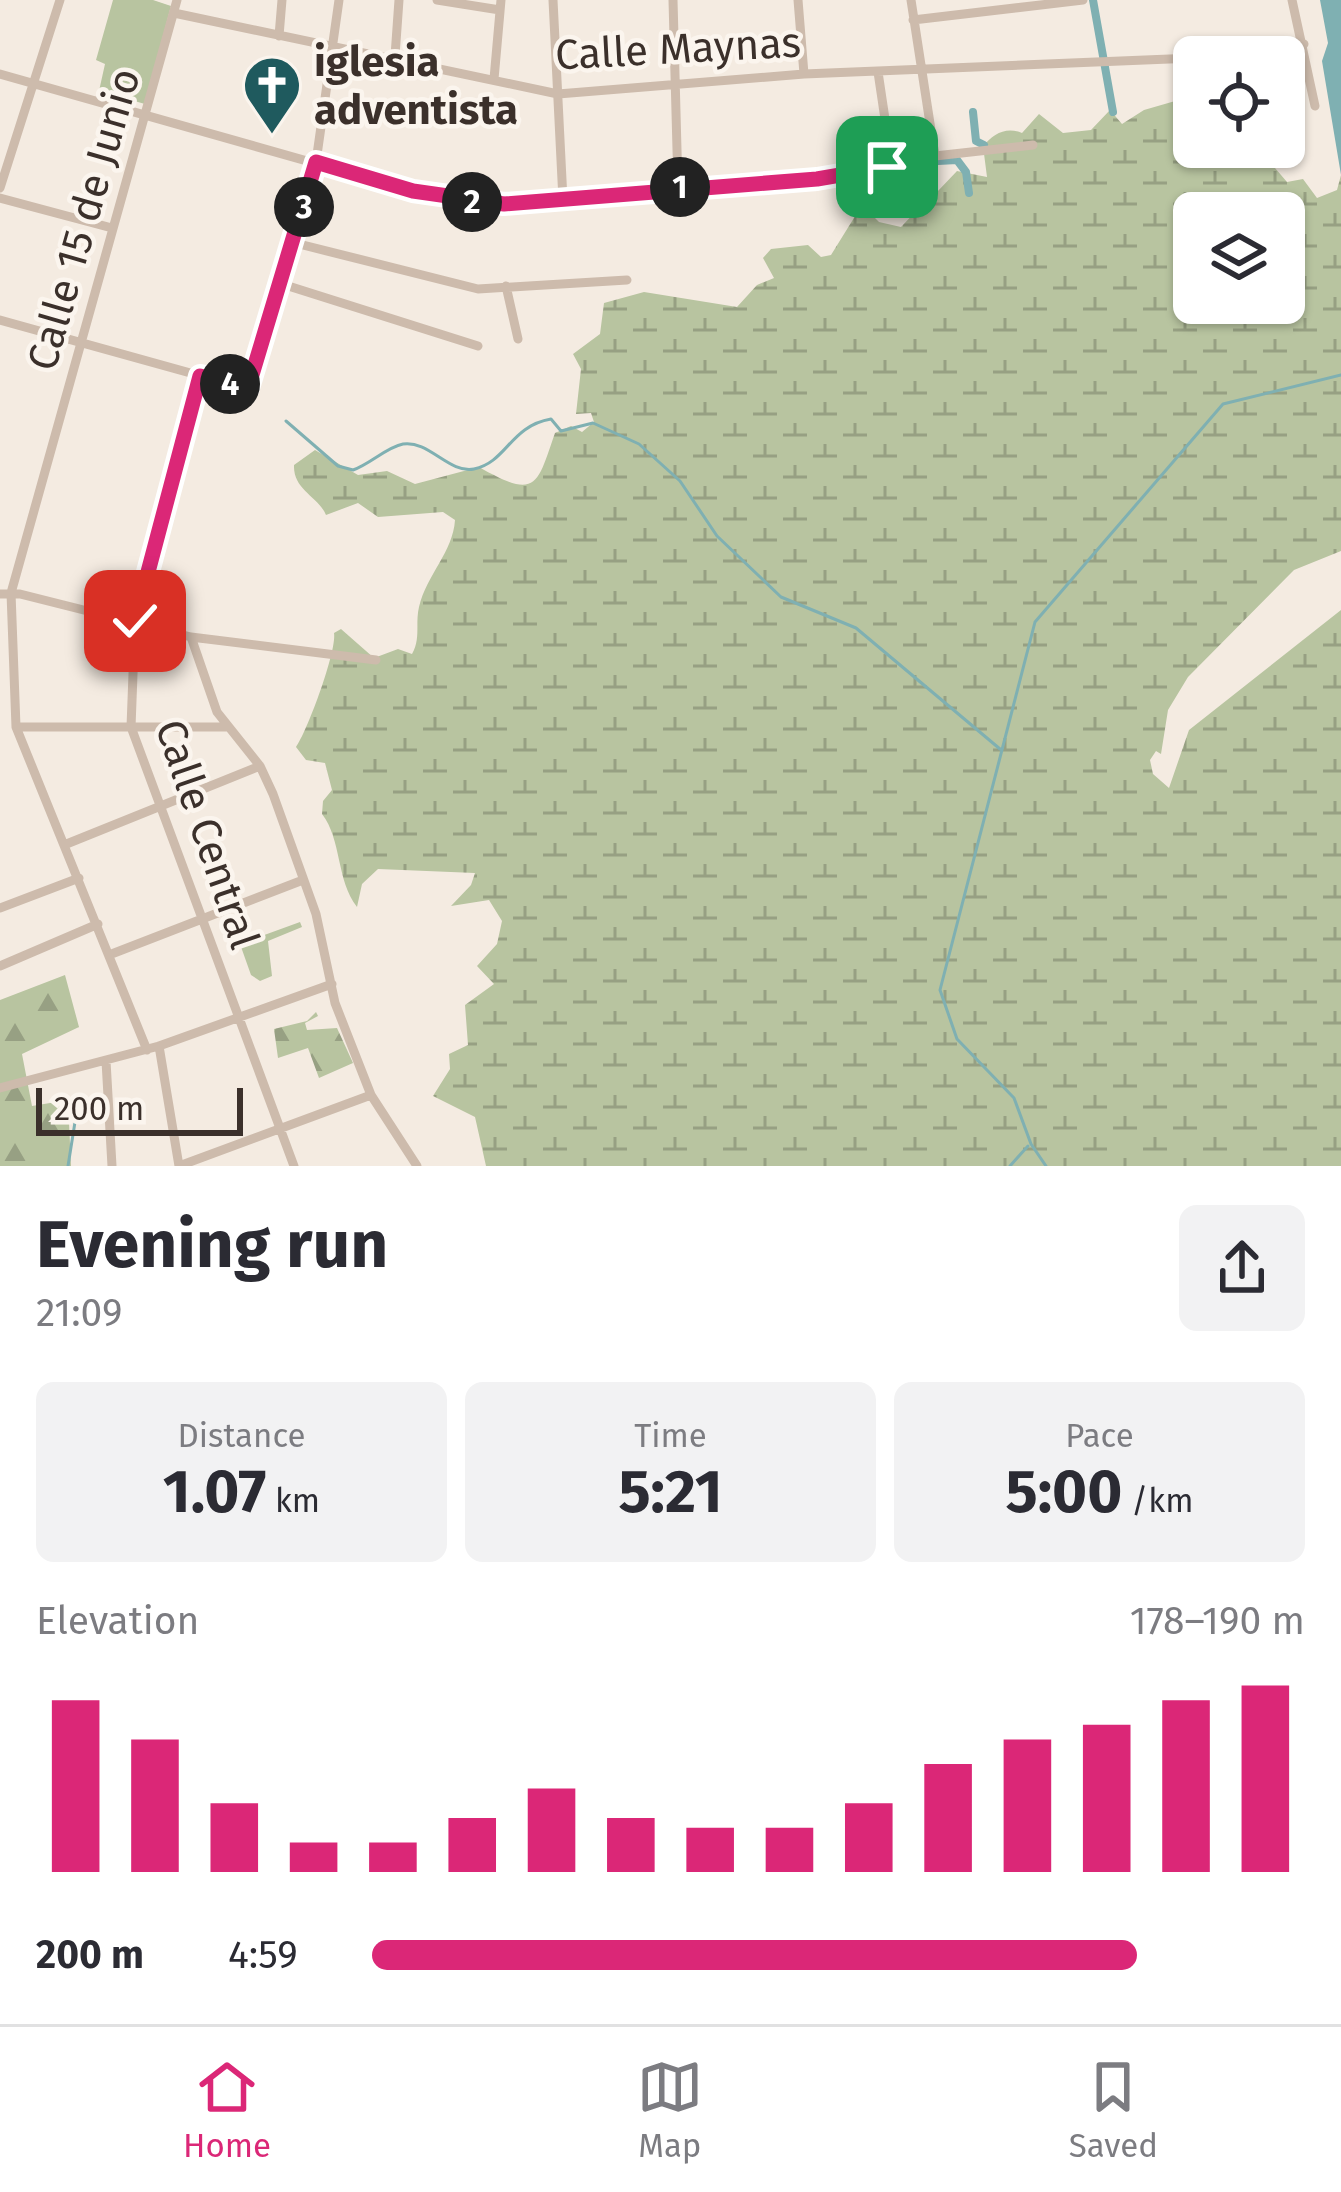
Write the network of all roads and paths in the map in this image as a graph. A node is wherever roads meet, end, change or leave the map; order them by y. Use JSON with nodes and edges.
{"nodes":[{"id":1,"x":60,"y":0,"type":"edge"},
{"id":2,"x":178,"y":0,"type":"edge"},
{"id":3,"x":282,"y":0,"type":"edge"},
{"id":4,"x":339,"y":0,"type":"edge"},
{"id":5,"x":398,"y":0,"type":"edge"},
{"id":6,"x":437,"y":0,"type":"edge"},
{"id":7,"x":553,"y":0,"type":"edge"},
{"id":8,"x":673,"y":0,"type":"edge"},
{"id":9,"x":798,"y":0,"type":"edge"},
{"id":10,"x":910,"y":0,"type":"edge"},
{"id":11,"x":1083,"y":0,"type":"edge"},
{"id":12,"x":1292,"y":0,"type":"edge"},
{"id":13,"x":500,"y":5,"type":"edge"},
{"id":14,"x":174,"y":14,"type":"junction"},
{"id":15,"x":913,"y":20,"type":"junction"},
{"id":16,"x":278,"y":36,"type":"junction"},
{"id":17,"x":1302,"y":36,"type":"edge"},
{"id":18,"x":336,"y":49,"type":"junction"},
{"id":19,"x":1305,"y":50,"type":"edge"},
{"id":20,"x":394,"y":56,"type":"junction"},
{"id":21,"x":1173,"y":58,"type":"edge"},
{"id":22,"x":918,"y":71,"type":"junction"},
{"id":23,"x":878,"y":72,"type":"junction"},
{"id":24,"x":0,"y":74,"type":"edge"},
{"id":25,"x":804,"y":74,"type":"junction"},
{"id":26,"x":494,"y":79,"type":"junction"},
{"id":27,"x":34,"y":82,"type":"junction"},
{"id":28,"x":676,"y":83,"type":"junction"},
{"id":29,"x":558,"y":94,"type":"junction"},
{"id":30,"x":1315,"y":106,"type":"dead end"},
{"id":31,"x":148,"y":115,"type":"junction"},
{"id":32,"x":1034,"y":146,"type":"dead end"},
{"id":33,"x":935,"y":156,"type":"junction"},
{"id":34,"x":316,"y":162,"type":"junction"},
{"id":35,"x":892,"y":166,"type":"junction"},
{"id":36,"x":678,"y":187,"type":"junction"},
{"id":37,"x":0,"y":188,"type":"edge"},
{"id":38,"x":0,"y":198,"type":"edge"},
{"id":39,"x":563,"y":200,"type":"junction"},
{"id":40,"x":112,"y":228,"type":"junction"},
{"id":41,"x":296,"y":243,"type":"junction"},
{"id":42,"x":627,"y":280,"type":"dead end"},
{"id":43,"x":282,"y":284,"type":"junction"},
{"id":44,"x":506,"y":286,"type":"junction"},
{"id":45,"x":0,"y":320,"type":"edge"},
{"id":46,"x":518,"y":339,"type":"dead end"},
{"id":47,"x":80,"y":343,"type":"junction"},
{"id":48,"x":478,"y":346,"type":"dead end"},
{"id":49,"x":200,"y":376,"type":"junction"},
{"id":50,"x":5,"y":594,"type":"edge"},
{"id":51,"x":135,"y":621,"type":"junction"},
{"id":52,"x":191,"y":637,"type":"junction"},
{"id":53,"x":376,"y":660,"type":"dead end"},
{"id":54,"x":16,"y":727,"type":"junction"},
{"id":55,"x":226,"y":727,"type":"junction"},
{"id":56,"x":131,"y":728,"type":"junction"},
{"id":57,"x":260,"y":766,"type":"junction"},
{"id":58,"x":160,"y":807,"type":"junction"},
{"id":59,"x":64,"y":845,"type":"junction"},
{"id":60,"x":79,"y":878,"type":"junction"},
{"id":61,"x":303,"y":880,"type":"junction"},
{"id":62,"x":0,"y":908,"type":"edge"},
{"id":63,"x":204,"y":919,"type":"junction"},
{"id":64,"x":98,"y":924,"type":"junction"},
{"id":65,"x":110,"y":955,"type":"junction"},
{"id":66,"x":0,"y":966,"type":"edge"},
{"id":67,"x":332,"y":984,"type":"junction"},
{"id":68,"x":237,"y":1016,"type":"junction"},
{"id":69,"x":153,"y":1048,"type":"junction"},
{"id":70,"x":106,"y":1060,"type":"junction"},
{"id":71,"x":0,"y":1088,"type":"edge"},
{"id":72,"x":370,"y":1095,"type":"junction"},
{"id":73,"x":281,"y":1128,"type":"junction"},
{"id":74,"x":112,"y":1166,"type":"edge"},
{"id":75,"x":179,"y":1166,"type":"edge"},
{"id":76,"x":294,"y":1166,"type":"edge"},
{"id":77,"x":417,"y":1166,"type":"edge"}],
"edges":[{"from":1,"to":27,"type":"street"},
{"from":2,"to":14,"type":"street","name":"Calle 15 de Junio"},
{"from":3,"to":16,"type":"street"},
{"from":4,"to":18,"type":"street"},
{"from":5,"to":20,"type":"street"},
{"from":6,"to":13,"type":"street"},
{"from":7,"to":29,"type":"street"},
{"from":8,"to":28,"type":"street"},
{"from":9,"to":25,"type":"street"},
{"from":10,"to":15,"type":"street"},
{"from":11,"to":15,"type":"street"},
{"from":12,"to":17,"type":"street"},
{"from":13,"to":26,"type":"street"},
{"from":14,"to":16,"type":"street","name":"Calle Maynas"},
{"from":14,"to":31,"type":"street","name":"Calle 15 de Junio"},
{"from":15,"to":22,"type":"street"},
{"from":16,"to":18,"type":"street","name":"Calle Maynas"},
{"from":18,"to":20,"type":"street","name":"Calle Maynas"},
{"from":18,"to":34,"type":"street"},
{"from":19,"to":30,"type":"street"},
{"from":20,"to":26,"type":"street","name":"Calle Maynas"},
{"from":21,"to":22,"type":"street","name":"Calle Maynas"},
{"from":22,"to":23,"type":"street","name":"Calle Maynas"},
{"from":22,"to":33,"type":"street"},
{"from":23,"to":25,"type":"street","name":"Calle Maynas"},
{"from":23,"to":35,"type":"street"},
{"from":24,"to":27,"type":"street"},
{"from":25,"to":28,"type":"street","name":"Calle Maynas"},
{"from":26,"to":29,"type":"street","name":"Calle Maynas"},
{"from":27,"to":31,"type":"street"},
{"from":27,"to":37,"type":"street"},
{"from":28,"to":29,"type":"street","name":"Calle Maynas"},
{"from":28,"to":36,"type":"street"},
{"from":29,"to":39,"type":"street"},
{"from":31,"to":34,"type":"street"},
{"from":31,"to":40,"type":"street","name":"Calle 15 de Junio"},
{"from":32,"to":33,"type":"street"},
{"from":33,"to":35,"type":"street"},
{"from":34,"to":39,"type":"street"},
{"from":34,"to":41,"type":"street"},
{"from":35,"to":36,"type":"street"},
{"from":36,"to":39,"type":"street"},
{"from":38,"to":40,"type":"street"},
{"from":40,"to":47,"type":"street","name":"Calle 15 de Junio"},
{"from":41,"to":43,"type":"street"},
{"from":41,"to":44,"type":"street"},
{"from":42,"to":44,"type":"street"},
{"from":43,"to":48,"type":"street"},
{"from":43,"to":49,"type":"street"},
{"from":44,"to":46,"type":"street"},
{"from":45,"to":47,"type":"street"},
{"from":47,"to":49,"type":"street"},
{"from":47,"to":50,"type":"street","name":"Calle 15 de Junio"},
{"from":49,"to":51,"type":"street","name":"Calle Central"},
{"from":50,"to":51,"type":"street"},
{"from":50,"to":54,"type":"street","name":"Calle 15 de Junio"},
{"from":51,"to":52,"type":"street"},
{"from":51,"to":56,"type":"street","name":"Calle Central"},
{"from":52,"to":53,"type":"street"},
{"from":52,"to":55,"type":"street"},
{"from":54,"to":56,"type":"street"},
{"from":54,"to":59,"type":"street","name":"Calle 15 de Junio"},
{"from":55,"to":56,"type":"street"},
{"from":55,"to":57,"type":"street"},
{"from":56,"to":58,"type":"street","name":"Calle Central"},
{"from":57,"to":58,"type":"street"},
{"from":57,"to":61,"type":"street"},
{"from":58,"to":59,"type":"street"},
{"from":58,"to":63,"type":"street","name":"Calle Central"},
{"from":59,"to":60,"type":"street","name":"Calle 15 de Junio"},
{"from":60,"to":62,"type":"street"},
{"from":60,"to":64,"type":"street","name":"Calle 15 de Junio"},
{"from":61,"to":63,"type":"street"},
{"from":61,"to":67,"type":"street"},
{"from":63,"to":65,"type":"street"},
{"from":63,"to":68,"type":"street","name":"Calle Central"},
{"from":64,"to":65,"type":"street","name":"Calle 15 de Junio"},
{"from":64,"to":66,"type":"street"},
{"from":65,"to":69,"type":"street","name":"Calle 15 de Junio"},
{"from":67,"to":68,"type":"street"},
{"from":67,"to":72,"type":"street"},
{"from":68,"to":69,"type":"street"},
{"from":68,"to":73,"type":"street","name":"Calle Central"},
{"from":69,"to":70,"type":"street"},
{"from":69,"to":75,"type":"street","name":"Calle 15 de Junio"},
{"from":70,"to":71,"type":"street"},
{"from":70,"to":74,"type":"street"},
{"from":72,"to":73,"type":"street"},
{"from":72,"to":77,"type":"street"},
{"from":73,"to":75,"type":"street"},
{"from":73,"to":76,"type":"street","name":"Calle Central"}]}
